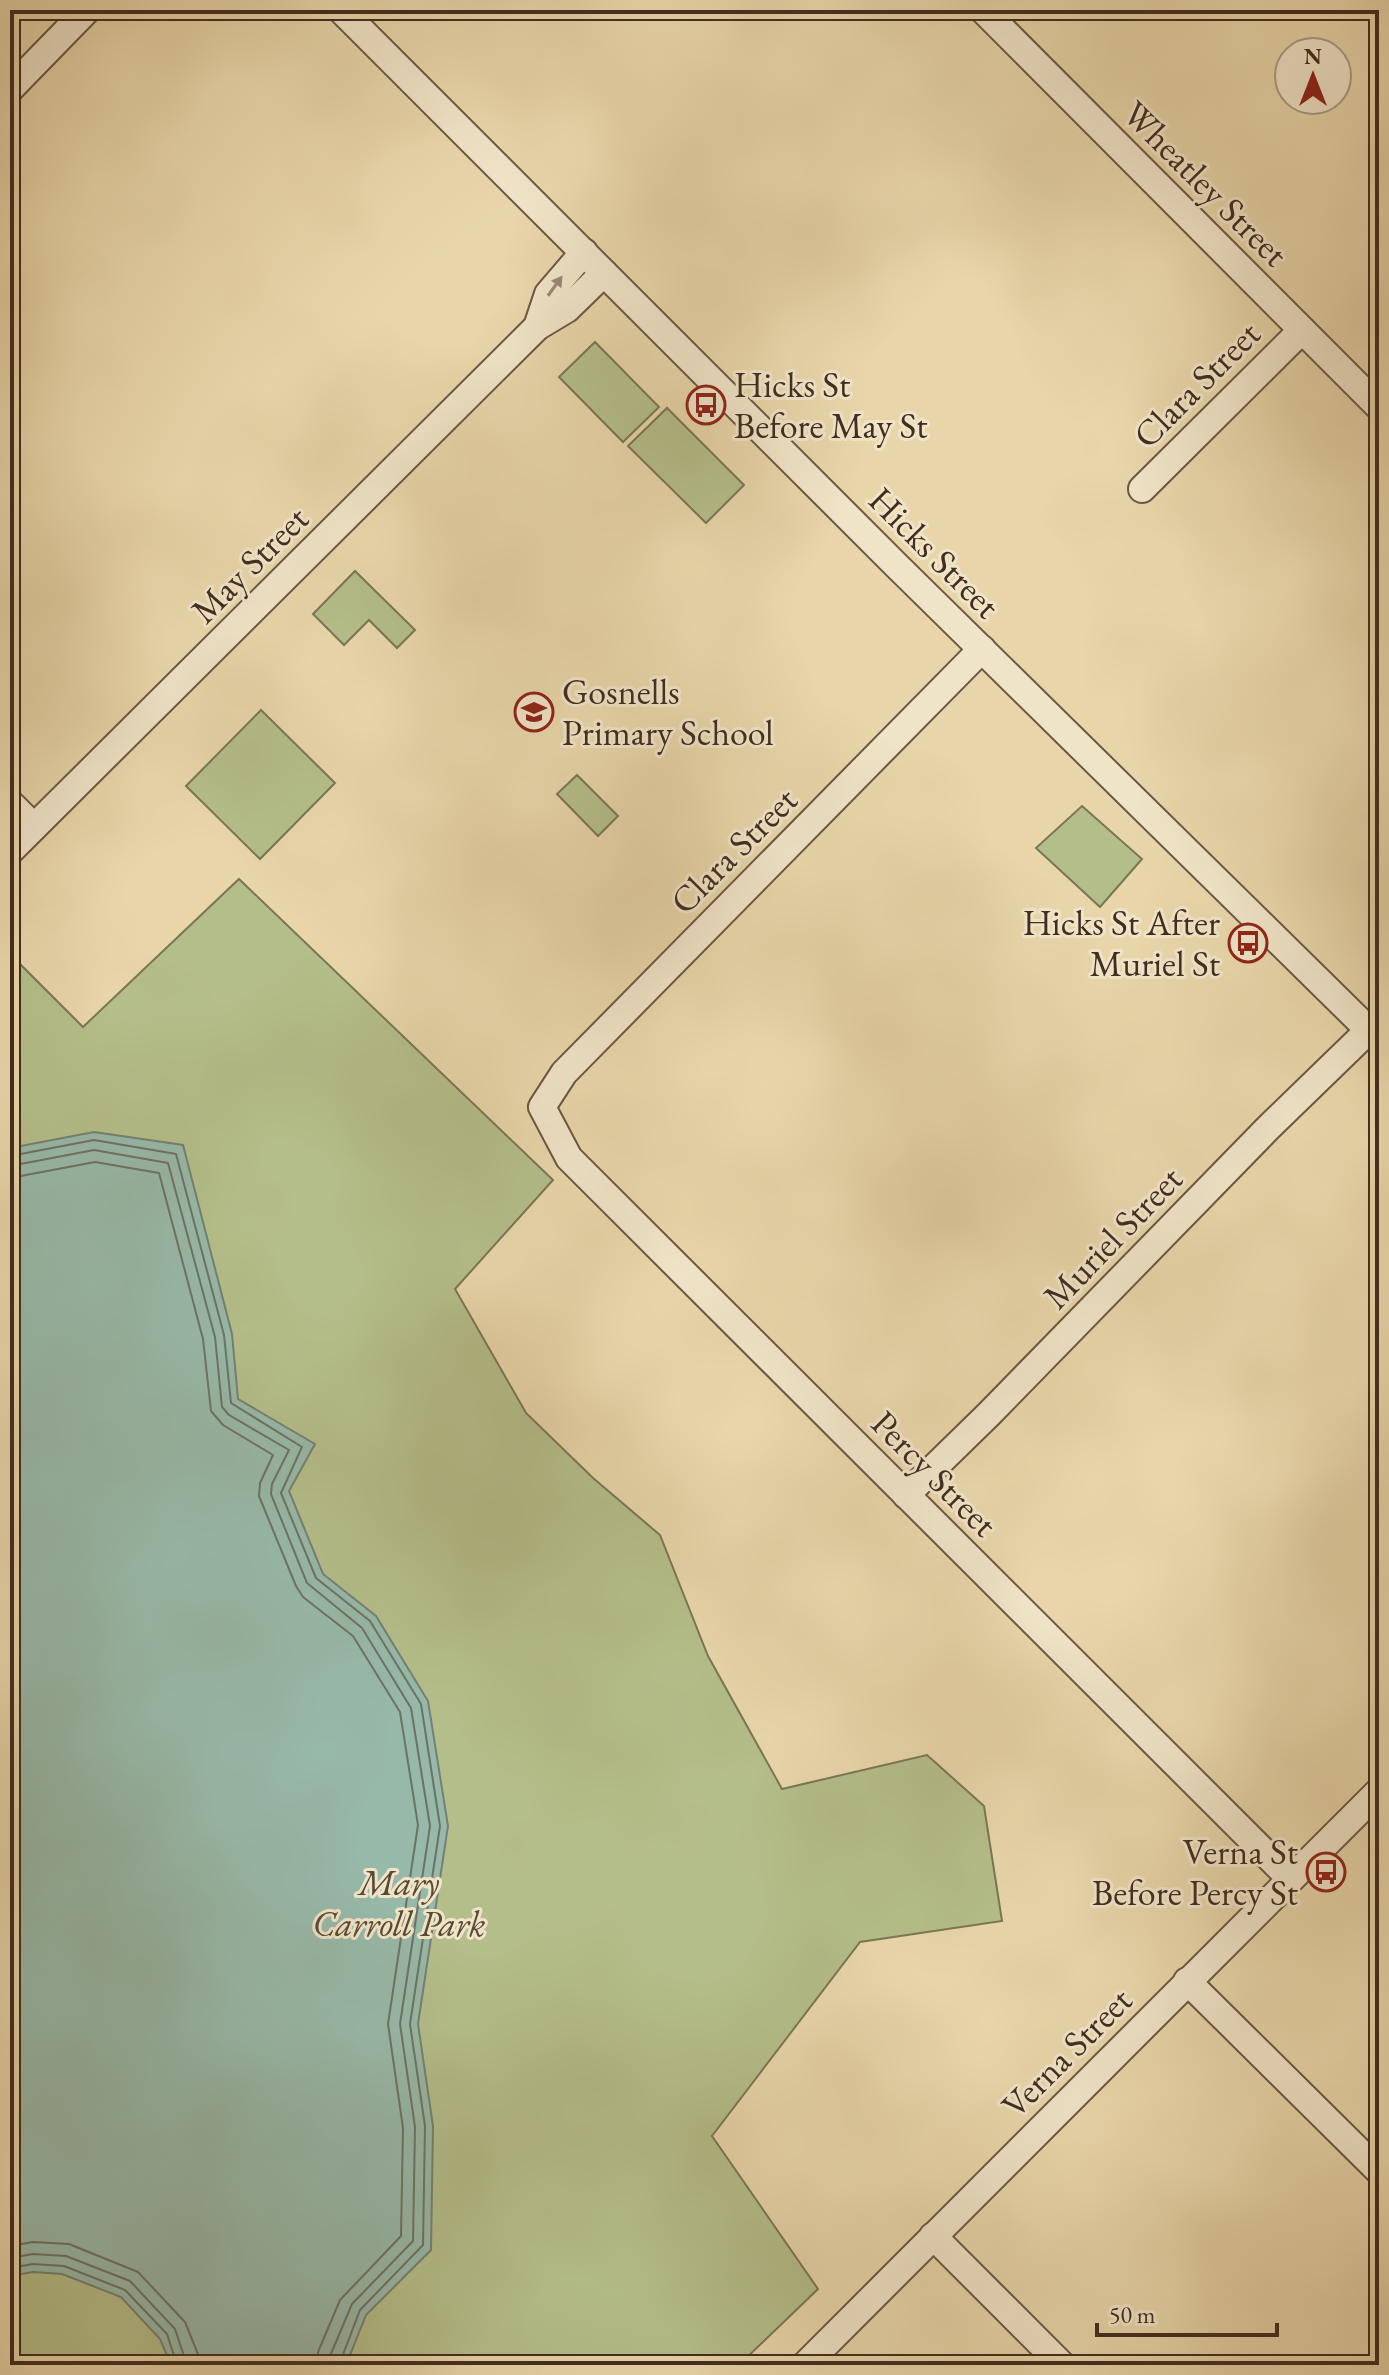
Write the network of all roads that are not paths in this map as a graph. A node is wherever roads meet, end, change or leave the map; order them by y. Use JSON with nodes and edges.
{"nodes":[{"id":1,"x":87,"y":10,"type":"edge"},
{"id":2,"x":341,"y":10,"type":"edge"},
{"id":3,"x":983,"y":10,"type":"edge"},
{"id":4,"x":10,"y":89,"type":"edge"},
{"id":5,"x":584,"y":252,"type":"junction"},
{"id":6,"x":604,"y":273,"type":"junction"},
{"id":7,"x":537,"y":327,"type":"junction"},
{"id":8,"x":1302,"y":330,"type":"junction"},
{"id":9,"x":1379,"y":407,"type":"edge"},
{"id":10,"x":1142,"y":489,"type":"dead end"},
{"id":11,"x":982,"y":649,"type":"junction"},
{"id":12,"x":10,"y":803,"type":"edge"},
{"id":13,"x":34,"y":827,"type":"junction"},
{"id":14,"x":10,"y":851,"type":"edge"},
{"id":15,"x":1374,"y":1035,"type":"edge"},
{"id":16,"x":542,"y":1107,"type":"joint"},
{"id":17,"x":906,"y":1495,"type":"junction"},
{"id":18,"x":1379,"y":1791,"type":"edge"},
{"id":19,"x":1291,"y":1879,"type":"junction"},
{"id":20,"x":1187,"y":1981,"type":"junction"},
{"id":21,"x":1379,"y":2171,"type":"edge"},
{"id":22,"x":933,"y":2236,"type":"junction"},
{"id":23,"x":805,"y":2365,"type":"edge"},
{"id":24,"x":1062,"y":2365,"type":"edge"}],
"edges":[{"from":1,"to":4,"type":"street"},
{"from":2,"to":5,"type":"street","name":"Hicks Street"},
{"from":3,"to":8,"type":"street","name":"Wheatley Street"},
{"from":5,"to":6,"type":"street","name":"Hicks Street"},
{"from":7,"to":5,"type":"street","name":"May Street","one_way":true},
{"from":6,"to":7,"type":"street","name":"May Street"},
{"from":6,"to":11,"type":"street","name":"Hicks Street"},
{"from":7,"to":13,"type":"street","name":"May Street"},
{"from":8,"to":9,"type":"street","name":"Wheatley Street"},
{"from":8,"to":10,"type":"street","name":"Clara Street"},
{"from":11,"to":15,"type":"street","name":"Hicks Street"},
{"from":11,"to":16,"type":"street","name":"Clara Street"},
{"from":12,"to":13,"type":"street"},
{"from":13,"to":14,"type":"street","name":"May Street"},
{"from":15,"to":17,"type":"street","name":"Muriel Street"},
{"from":16,"to":17,"type":"street","name":"Percy Street"},
{"from":17,"to":19,"type":"street","name":"Percy Street"},
{"from":18,"to":19,"type":"street","name":"Verna Street"},
{"from":19,"to":20,"type":"street","name":"Verna Street"},
{"from":20,"to":21,"type":"street"},
{"from":20,"to":22,"type":"street","name":"Verna Street"},
{"from":22,"to":23,"type":"street","name":"Verna Street"},
{"from":22,"to":24,"type":"street"}]}
